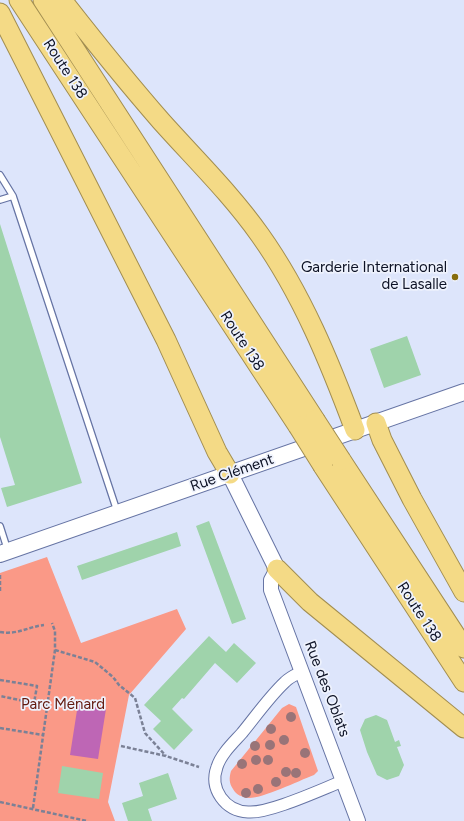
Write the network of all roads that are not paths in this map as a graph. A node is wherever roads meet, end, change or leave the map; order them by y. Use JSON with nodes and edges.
{"nodes":[{"id":1,"x":19,"y":0,"type":"edge"},
{"id":2,"x":43,"y":0,"type":"edge"},
{"id":3,"x":62,"y":0,"type":"edge"},
{"id":4,"x":0,"y":13,"type":"edge"},
{"id":5,"x":0,"y":175,"type":"edge"},
{"id":6,"x":14,"y":196,"type":"junction"},
{"id":7,"x":0,"y":200,"type":"edge"},
{"id":8,"x":464,"y":392,"type":"edge"},
{"id":9,"x":376,"y":423,"type":"junction"},
{"id":10,"x":355,"y":430,"type":"junction"},
{"id":11,"x":230,"y":474,"type":"junction"},
{"id":12,"x":117,"y":514,"type":"junction"},
{"id":13,"x":0,"y":526,"type":"edge"},
{"id":14,"x":4,"y":553,"type":"edge"},
{"id":15,"x":277,"y":569,"type":"junction"},
{"id":16,"x":464,"y":592,"type":"edge"},
{"id":17,"x":464,"y":648,"type":"edge"},
{"id":18,"x":301,"y":672,"type":"junction"},
{"id":19,"x":464,"y":682,"type":"edge"},
{"id":20,"x":464,"y":728,"type":"edge"},
{"id":21,"x":343,"y":781,"type":"junction"},
{"id":22,"x":358,"y":821,"type":"edge"}],
"edges":[{"from":1,"to":19,"type":"highway","name":"Route 138","bridge":true},
{"from":2,"to":17,"type":"highway","name":"Route 138","bridge":true},
{"from":3,"to":10,"type":"highway"},
{"from":4,"to":11,"type":"highway"},
{"from":5,"to":6,"type":"lane"},
{"from":6,"to":7,"type":"lane"},
{"from":6,"to":12,"type":"lane"},
{"from":8,"to":9,"type":"main road","name":"Rue Clément"},
{"from":9,"to":10,"type":"main road","name":"Rue Clément"},
{"from":9,"to":16,"type":"highway"},
{"from":10,"to":11,"type":"main road","name":"Rue Clément"},
{"from":11,"to":12,"type":"main road","name":"Rue Clément"},
{"from":11,"to":15,"type":"main road"},
{"from":12,"to":14,"type":"main road","name":"Rue Clément"},
{"from":13,"to":14,"type":"lane"},
{"from":15,"to":18,"type":"street","name":"Rue des Oblats"},
{"from":15,"to":20,"type":"highway"},
{"from":18,"to":21,"type":"street","name":"Rue des Oblats"},
{"from":18,"to":21,"type":"street"},
{"from":21,"to":22,"type":"street","name":"Rue des Oblats"}]}
